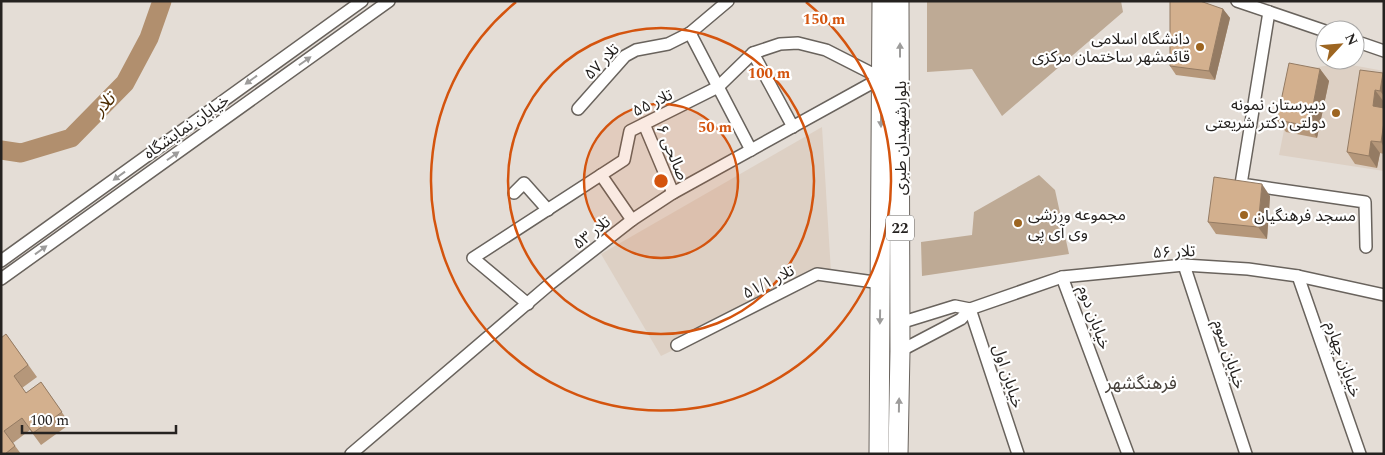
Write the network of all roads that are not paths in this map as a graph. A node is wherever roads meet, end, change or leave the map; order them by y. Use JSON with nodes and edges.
{"nodes":[{"id":1,"x":362,"y":1,"type":"edge"},
{"id":2,"x":389,"y":1,"type":"edge"},
{"id":3,"x":728,"y":1,"type":"edge"},
{"id":4,"x":882,"y":1,"type":"edge"},
{"id":5,"x":900,"y":1,"type":"edge"},
{"id":6,"x":1237,"y":1,"type":"edge"},
{"id":7,"x":1269,"y":12,"type":"junction"},
{"id":8,"x":1315,"y":28,"type":"edge"},
{"id":9,"x":690,"y":33,"type":"junction"},
{"id":10,"x":1365,"y":44,"type":"edge"},
{"id":11,"x":1384,"y":51,"type":"edge"},
{"id":12,"x":753,"y":54,"type":"junction"},
{"id":13,"x":881,"y":78,"type":"junction"},
{"id":14,"x":718,"y":87,"type":"junction"},
{"id":15,"x":578,"y":109,"type":"dead end"},
{"id":16,"x":644,"y":124,"type":"junction"},
{"id":17,"x":793,"y":127,"type":"junction"},
{"id":18,"x":751,"y":150,"type":"junction"},
{"id":19,"x":601,"y":176,"type":"junction"},
{"id":20,"x":514,"y":193,"type":"dead end"},
{"id":21,"x":673,"y":193,"type":"junction"},
{"id":22,"x":548,"y":210,"type":"junction"},
{"id":23,"x":632,"y":220,"type":"junction"},
{"id":24,"x":1366,"y":248,"type":"dead end"},
{"id":25,"x":1,"y":261,"type":"edge"},
{"id":26,"x":1184,"y":265,"type":"junction"},
{"id":27,"x":1298,"y":276,"type":"junction"},
{"id":28,"x":1062,"y":277,"type":"junction"},
{"id":29,"x":1,"y":279,"type":"edge"},
{"id":30,"x":880,"y":283,"type":"junction"},
{"id":31,"x":1384,"y":295,"type":"edge"},
{"id":32,"x":528,"y":304,"type":"junction"},
{"id":33,"x":970,"y":309,"type":"junction"},
{"id":34,"x":900,"y":323,"type":"junction"},
{"id":35,"x":677,"y":345,"type":"dead end"},
{"id":36,"x":900,"y":351,"type":"junction"},
{"id":37,"x":351,"y":454,"type":"edge"},
{"id":38,"x":879,"y":454,"type":"edge"},
{"id":39,"x":898,"y":454,"type":"edge"},
{"id":40,"x":1018,"y":454,"type":"edge"},
{"id":41,"x":1128,"y":454,"type":"edge"},
{"id":42,"x":1246,"y":454,"type":"edge"},
{"id":43,"x":1360,"y":454,"type":"edge"}],
"edges":[{"from":1,"to":25,"type":"street","name":"خیابان نمایشگاه","one_way":true},
{"from":29,"to":2,"type":"street","name":"خیابان نمایشگاه","one_way":true},
{"from":3,"to":9,"type":"street","name":"تلار ۵۷"},
{"from":4,"to":13,"type":"highway","name":"بلوارشهیدان طبری","number":"22"},
{"from":34,"to":5,"type":"highway","name":"بلوارشهیدان طبری","number":"22","one_way":true},
{"from":6,"to":7,"type":"street"},
{"from":7,"to":8,"type":"street"},
{"from":7,"to":24,"type":"street"},
{"from":9,"to":14,"type":"street"},
{"from":9,"to":15,"type":"street","name":"تلار ۵۷"},
{"from":10,"to":11,"type":"street"},
{"from":12,"to":13,"type":"street","name":"تلار ۵۵"},
{"from":12,"to":14,"type":"street","name":"تلار ۵۵"},
{"from":12,"to":17,"type":"street"},
{"from":13,"to":17,"type":"street","name":"تلار ۵۳"},
{"from":13,"to":30,"type":"highway","name":"بلوارشهیدان طبری","number":"22","one_way":true},
{"from":14,"to":16,"type":"street","name":"تلار ۵۵"},
{"from":14,"to":18,"type":"street"},
{"from":16,"to":19,"type":"street","name":"تلار ۵۵"},
{"from":16,"to":21,"type":"street","name":"صالحی ۶"},
{"from":17,"to":18,"type":"street","name":"تلار ۵۳"},
{"from":18,"to":21,"type":"street","name":"تلار ۵۳"},
{"from":19,"to":22,"type":"street","name":"تلار ۵۵"},
{"from":19,"to":23,"type":"street"},
{"from":20,"to":22,"type":"street"},
{"from":21,"to":23,"type":"street","name":"تلار ۵۳"},
{"from":22,"to":32,"type":"street","name":"تلار ۵۵"},
{"from":23,"to":32,"type":"street","name":"تلار ۵۳"},
{"from":26,"to":27,"type":"street","name":"تلار ۵۶"},
{"from":26,"to":28,"type":"street","name":"تلار ۵۶"},
{"from":26,"to":42,"type":"street","name":"خیابان سوم"},
{"from":27,"to":31,"type":"street","name":"تلار ۵۶"},
{"from":27,"to":43,"type":"street","name":"خیابان چهارم"},
{"from":28,"to":33,"type":"street","name":"تلار ۵۶"},
{"from":28,"to":41,"type":"street","name":"خیابان دوم"},
{"from":30,"to":35,"type":"street","name":"تلار ۵۱/۱"},
{"from":30,"to":38,"type":"highway","name":"بلوارشهیدان طبری","number":"22","one_way":true},
{"from":32,"to":37,"type":"street","name":"تلار ۵۳"},
{"from":33,"to":34,"type":"street"},
{"from":33,"to":36,"type":"street"},
{"from":33,"to":40,"type":"street","name":"خیابان اول"},
{"from":34,"to":36,"type":"highway","name":"بلوارشهیدان طبری","number":"22"},
{"from":39,"to":36,"type":"highway","name":"بلوارشهیدان طبری","number":"22","one_way":true}]}
